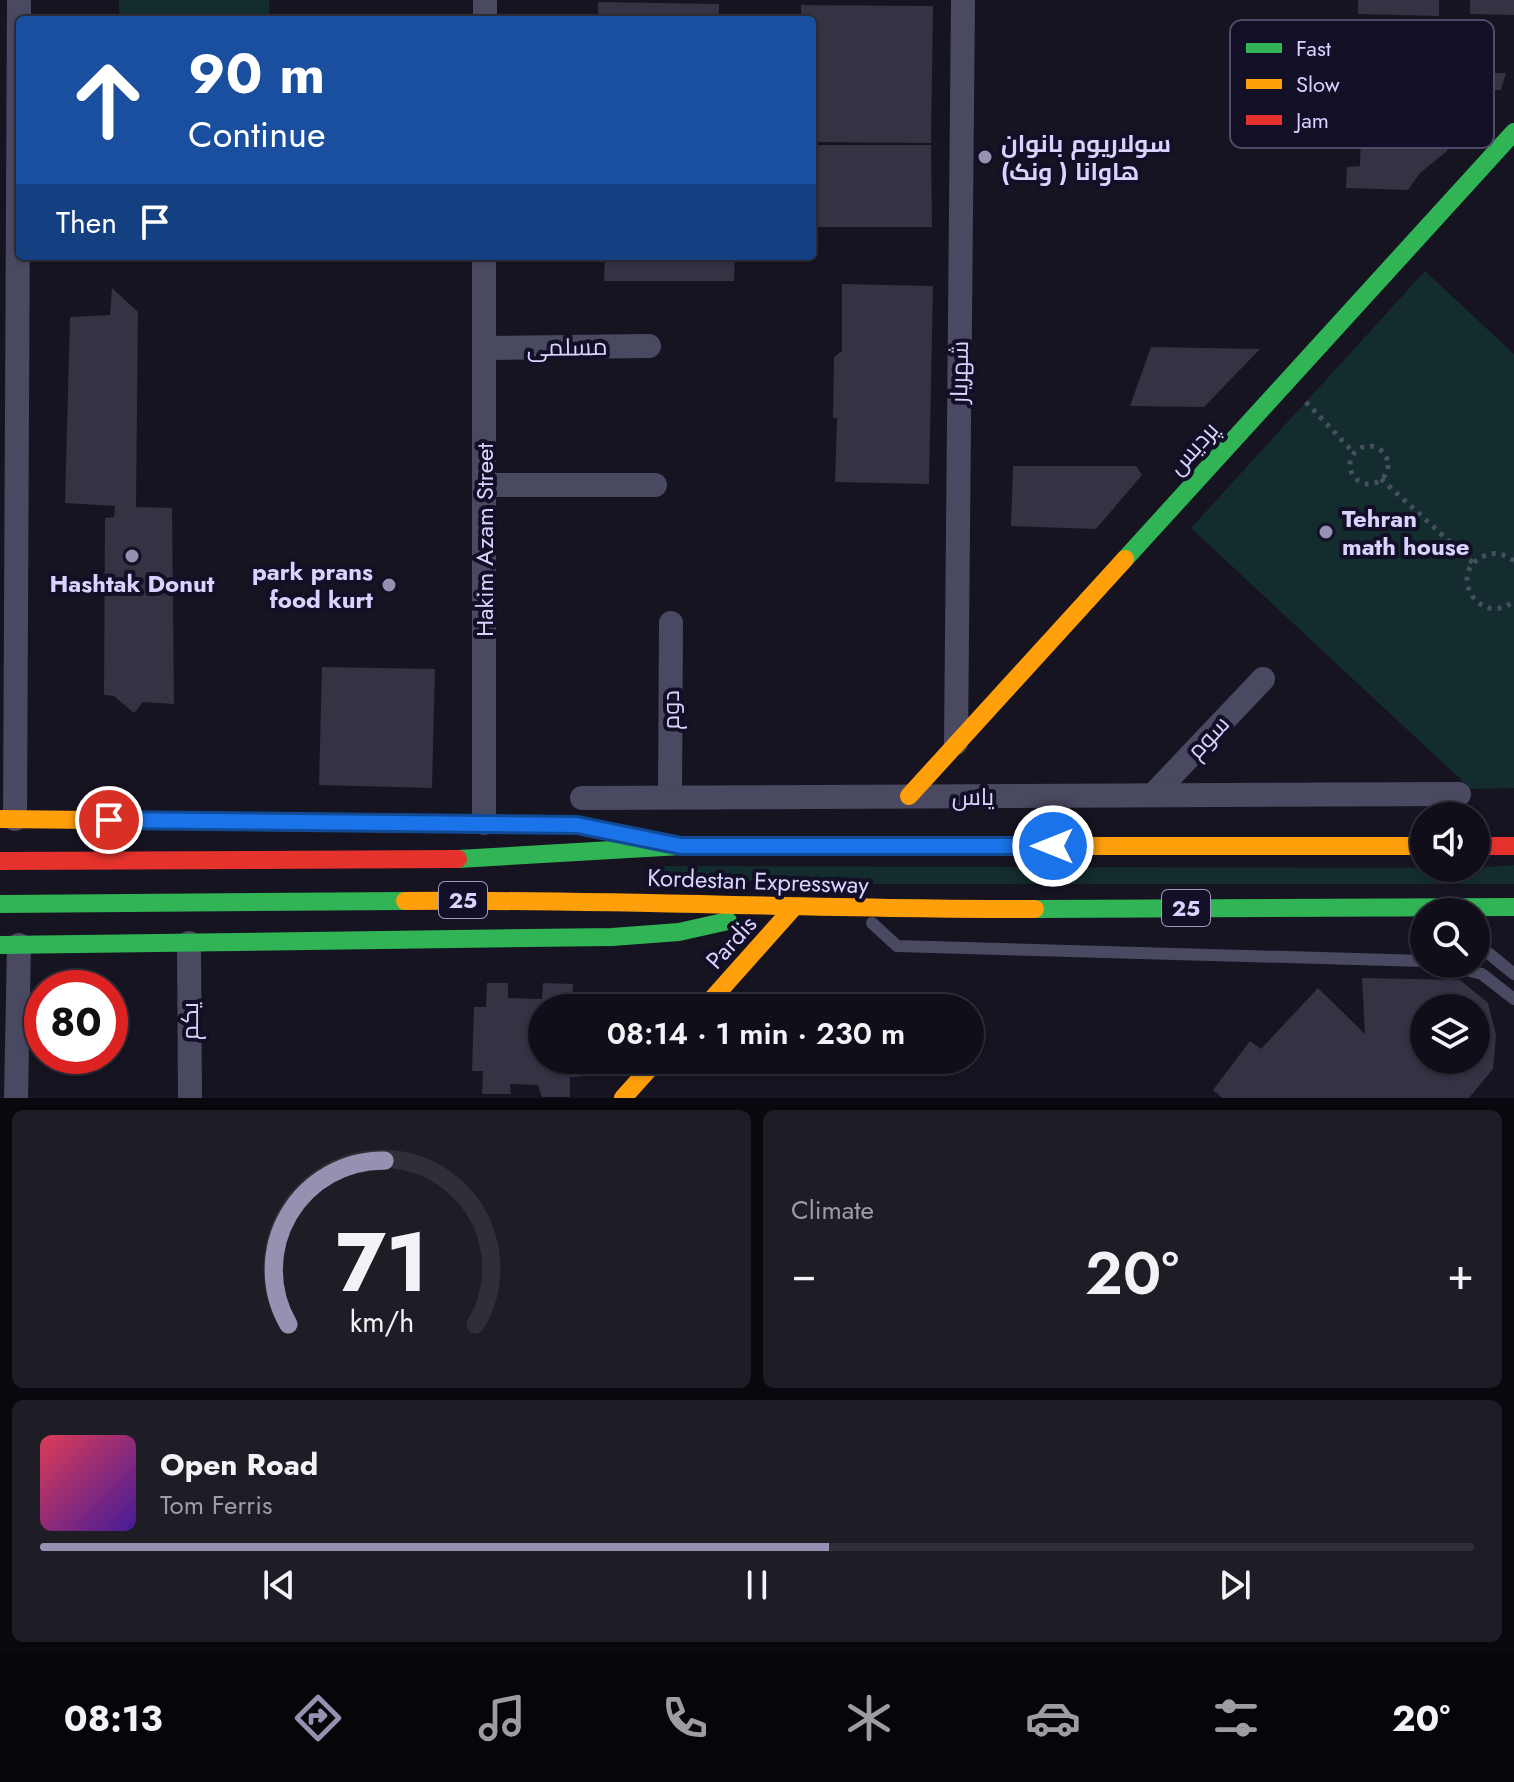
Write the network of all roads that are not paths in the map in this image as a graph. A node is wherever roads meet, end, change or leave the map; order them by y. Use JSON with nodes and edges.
{"nodes":[{"id":1,"x":963,"y":0,"type":"edge"},
{"id":2,"x":1514,"y":132,"type":"edge"},
{"id":3,"x":16,"y":205,"type":"edge"},
{"id":4,"x":484,"y":260,"type":"edge"},
{"id":5,"x":649,"y":346,"type":"dead end"},
{"id":6,"x":484,"y":348,"type":"junction"},
{"id":7,"x":484,"y":485,"type":"junction"},
{"id":8,"x":655,"y":485,"type":"dead end"},
{"id":9,"x":671,"y":623,"type":"dead end"},
{"id":10,"x":1263,"y":679,"type":"dead end"},
{"id":11,"x":956,"y":743,"type":"junction"},
{"id":12,"x":1459,"y":794,"type":"dead end"},
{"id":13,"x":1153,"y":795,"type":"junction"},
{"id":14,"x":909,"y":796,"type":"junction"},
{"id":15,"x":670,"y":797,"type":"junction"},
{"id":16,"x":582,"y":798,"type":"dead end"},
{"id":17,"x":7,"y":819,"type":"edge"},
{"id":18,"x":484,"y":823,"type":"junction"},
{"id":19,"x":681,"y":846,"type":"junction"},
{"id":20,"x":1410,"y":846,"type":"edge"},
{"id":21,"x":1490,"y":846,"type":"edge"},
{"id":22,"x":1514,"y":846,"type":"edge"},
{"id":23,"x":0,"y":861,"type":"edge"},
{"id":24,"x":0,"y":904,"type":"edge"},
{"id":25,"x":794,"y":907,"type":"junction"},
{"id":26,"x":1514,"y":907,"type":"edge"},
{"id":27,"x":1490,"y":908,"type":"edge"},
{"id":28,"x":1410,"y":909,"type":"edge"},
{"id":29,"x":858,"y":910,"type":"junction"},
{"id":30,"x":189,"y":943,"type":"junction"},
{"id":31,"x":10,"y":945,"type":"edge"},
{"id":32,"x":1490,"y":954,"type":"edge"},
{"id":33,"x":1410,"y":961,"type":"edge"},
{"id":34,"x":1514,"y":974,"type":"edge"},
{"id":35,"x":1487,"y":978,"type":"edge"},
{"id":36,"x":716,"y":994,"type":"edge"},
{"id":37,"x":1514,"y":999,"type":"edge"},
{"id":38,"x":644,"y":1074,"type":"edge"},
{"id":39,"x":16,"y":1098,"type":"edge"},
{"id":40,"x":190,"y":1098,"type":"edge"},
{"id":41,"x":623,"y":1098,"type":"edge"}],
"edges":[{"from":1,"to":11,"type":"street","name":"شهریار"},
{"from":2,"to":11,"type":"main road","name":"پردیس"},
{"from":3,"to":17,"type":"street"},
{"from":4,"to":6,"type":"street","name":"Hakim Azam Street"},
{"from":5,"to":6,"type":"street","name":"مسلمی"},
{"from":6,"to":7,"type":"street","name":"Hakim Azam Street"},
{"from":7,"to":8,"type":"street"},
{"from":7,"to":18,"type":"street","name":"Hakim Azam Street"},
{"from":9,"to":15,"type":"street","name":"دوم"},
{"from":10,"to":13,"type":"street","name":"سوم"},
{"from":11,"to":14,"type":"main road","name":"پردیس"},
{"from":12,"to":13,"type":"street","name":"یاس"},
{"from":13,"to":14,"type":"street","name":"یاس"},
{"from":14,"to":15,"type":"street","name":"یاس"},
{"from":15,"to":16,"type":"street","name":"یاس"},
{"from":17,"to":18,"type":"main road"},
{"from":18,"to":19,"type":"main road"},
{"from":19,"to":20,"type":"main road","name":"Kordestan Expressway","number":"25"},
{"from":19,"to":23,"type":"main road","name":"Kordestan Expressway","number":"25"},
{"from":21,"to":22,"type":"main road"},
{"from":24,"to":25,"type":"main road","name":"Kordestan Expressway","number":"25"},
{"from":25,"to":29,"type":"main road","name":"Kordestan Expressway","number":"25"},
{"from":25,"to":30,"type":"main road"},
{"from":25,"to":36,"type":"main road","name":"Pardis"},
{"from":26,"to":27,"type":"main road","name":"Kordestan Expressway","number":"25"},
{"from":28,"to":29,"type":"main road","name":"Kordestan Expressway","number":"25"},
{"from":29,"to":33,"type":"lane"},
{"from":30,"to":31,"type":"main road"},
{"from":30,"to":40,"type":"street","name":"یکم"},
{"from":31,"to":39,"type":"street"},
{"from":32,"to":34,"type":"lane"},
{"from":35,"to":37,"type":"lane"},
{"from":38,"to":41,"type":"main road"}]}
